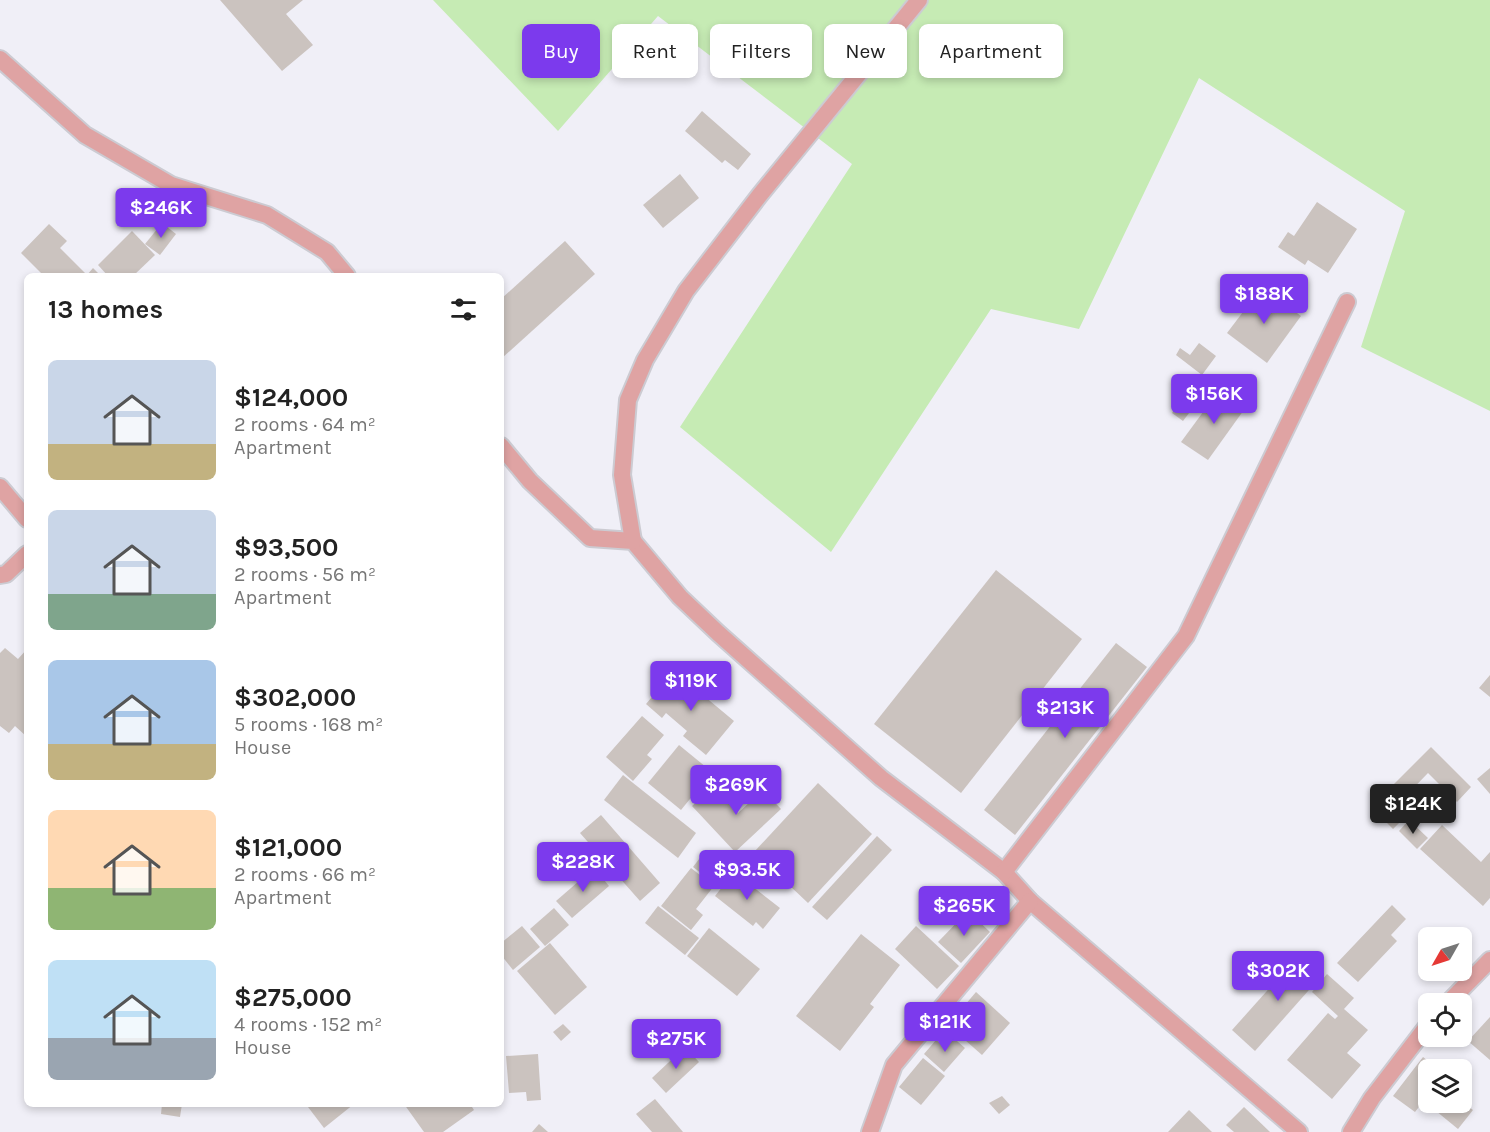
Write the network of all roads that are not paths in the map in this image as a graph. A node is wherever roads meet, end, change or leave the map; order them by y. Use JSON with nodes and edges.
{"nodes":[{"id":1,"x":919,"y":0,"type":"edge"},
{"id":2,"x":0,"y":59,"type":"edge"},
{"id":3,"x":344,"y":273,"type":"edge"},
{"id":4,"x":1347,"y":302,"type":"dead end"},
{"id":5,"x":504,"y":450,"type":"edge"},
{"id":6,"x":0,"y":487,"type":"edge"},
{"id":7,"x":24,"y":515,"type":"edge"},
{"id":8,"x":633,"y":542,"type":"junction"},
{"id":9,"x":24,"y":557,"type":"edge"},
{"id":10,"x":0,"y":575,"type":"edge"},
{"id":11,"x":1004,"y":872,"type":"junction"},
{"id":12,"x":1030,"y":902,"type":"junction"},
{"id":13,"x":1490,"y":960,"type":"edge"},
{"id":14,"x":1458,"y":993,"type":"edge"},
{"id":15,"x":1418,"y":1039,"type":"edge"},
{"id":16,"x":870,"y":1132,"type":"edge"},
{"id":17,"x":1299,"y":1132,"type":"edge"},
{"id":18,"x":1352,"y":1132,"type":"edge"}],
"edges":[{"from":1,"to":8,"type":"street"},
{"from":2,"to":3,"type":"street"},
{"from":4,"to":11,"type":"street"},
{"from":5,"to":8,"type":"street"},
{"from":6,"to":7,"type":"street"},
{"from":8,"to":11,"type":"street"},
{"from":9,"to":10,"type":"street"},
{"from":11,"to":12,"type":"street"},
{"from":12,"to":16,"type":"street"},
{"from":12,"to":17,"type":"street"},
{"from":13,"to":14,"type":"street"},
{"from":15,"to":18,"type":"street"}]}
